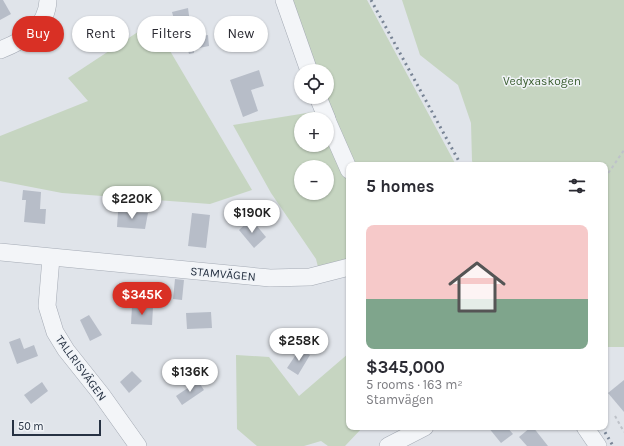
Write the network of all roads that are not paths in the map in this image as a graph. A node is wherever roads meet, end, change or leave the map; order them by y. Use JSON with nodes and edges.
{"nodes":[{"id":1,"x":48,"y":0,"type":"edge"},
{"id":2,"x":284,"y":0,"type":"edge"},
{"id":3,"x":0,"y":50,"type":"edge"},
{"id":4,"x":307,"y":64,"type":"edge"},
{"id":5,"x":334,"y":136,"type":"edge"},
{"id":6,"x":346,"y":163,"type":"edge"},
{"id":7,"x":0,"y":252,"type":"edge"},
{"id":8,"x":51,"y":258,"type":"junction"},
{"id":9,"x":346,"y":268,"type":"edge"},
{"id":10,"x":419,"y":430,"type":"edge"},
{"id":11,"x":587,"y":430,"type":"edge"},
{"id":12,"x":138,"y":446,"type":"edge"},
{"id":13,"x":388,"y":446,"type":"edge"},
{"id":14,"x":598,"y":446,"type":"edge"}],
"edges":[{"from":1,"to":3,"type":"street"},
{"from":2,"to":4,"type":"street"},
{"from":5,"to":6,"type":"street"},
{"from":7,"to":8,"type":"street","name":"STAMVÄGEN"},
{"from":8,"to":9,"type":"street","name":"STAMVÄGEN"},
{"from":8,"to":12,"type":"street","name":"TALLRISVÄGEN"},
{"from":10,"to":13,"type":"street"},
{"from":11,"to":14,"type":"street"}]}
